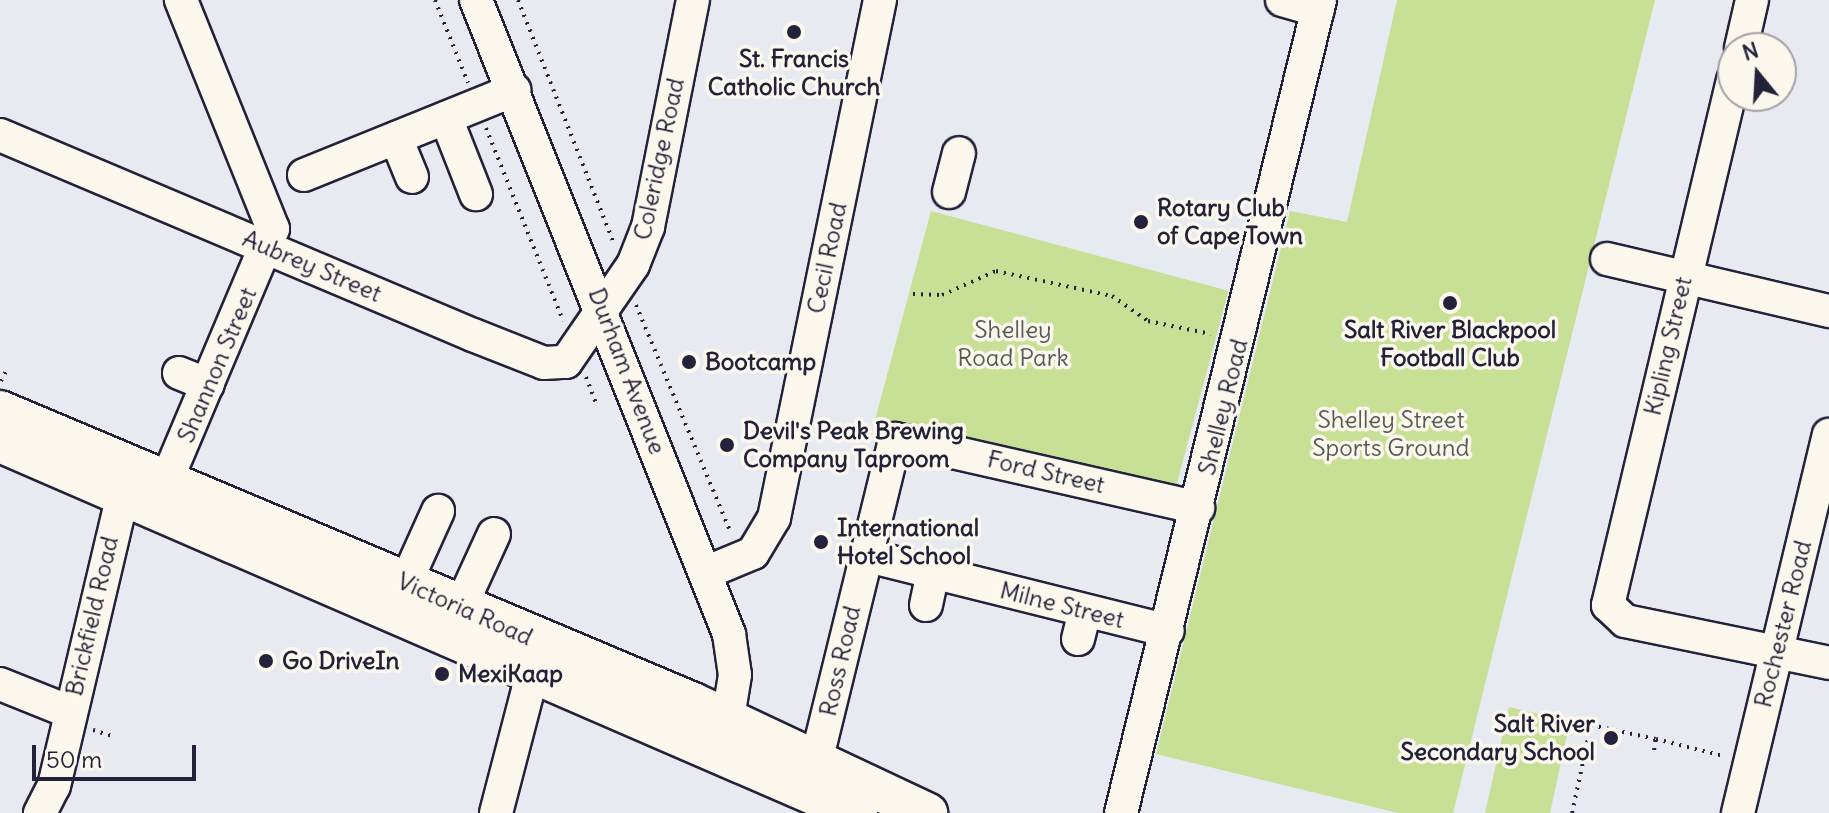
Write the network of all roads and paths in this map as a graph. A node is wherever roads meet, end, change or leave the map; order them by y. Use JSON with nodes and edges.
{"nodes":[{"id":1,"x":181,"y":0,"type":"edge"},
{"id":2,"x":435,"y":0,"type":"edge"},
{"id":3,"x":476,"y":0,"type":"edge"},
{"id":4,"x":518,"y":0,"type":"edge"},
{"id":5,"x":693,"y":0,"type":"edge"},
{"id":6,"x":880,"y":0,"type":"edge"},
{"id":7,"x":1282,"y":0,"type":"edge"},
{"id":8,"x":1752,"y":0,"type":"edge"},
{"id":9,"x":1319,"y":5,"type":"edge"},
{"id":10,"x":1745,"y":32,"type":"edge"},
{"id":11,"x":514,"y":90,"type":"junction"},
{"id":12,"x":477,"y":105,"type":"junction"},
{"id":13,"x":1725,"y":112,"type":"edge"},
{"id":14,"x":446,"y":118,"type":"junction"},
{"id":15,"x":0,"y":135,"type":"edge"},
{"id":16,"x":396,"y":138,"type":"junction"},
{"id":17,"x":304,"y":175,"type":"dead end"},
{"id":18,"x":412,"y":177,"type":"dead end"},
{"id":19,"x":476,"y":194,"type":"dead end"},
{"id":20,"x":268,"y":247,"type":"junction"},
{"id":21,"x":1607,"y":259,"type":"dead end"},
{"id":22,"x":625,"y":276,"type":"junction"},
{"id":23,"x":1685,"y":277,"type":"junction"},
{"id":24,"x":913,"y":294,"type":"dead end"},
{"id":25,"x":604,"y":309,"type":"junction"},
{"id":26,"x":1829,"y":311,"type":"edge"},
{"id":27,"x":1239,"y":344,"type":"junction"},
{"id":28,"x":575,"y":351,"type":"junction"},
{"id":29,"x":7,"y":369,"type":"dead end"},
{"id":30,"x":179,"y":373,"type":"dead end"},
{"id":31,"x":0,"y":384,"type":"edge"},
{"id":32,"x":208,"y":385,"type":"junction"},
{"id":33,"x":597,"y":406,"type":"dead end"},
{"id":34,"x":0,"y":411,"type":"edge"},
{"id":35,"x":1829,"y":435,"type":"edge"},
{"id":36,"x":895,"y":439,"type":"joint"},
{"id":37,"x":0,"y":442,"type":"edge"},
{"id":38,"x":143,"y":487,"type":"junction"},
{"id":39,"x":1198,"y":508,"type":"junction"},
{"id":40,"x":438,"y":511,"type":"dead end"},
{"id":41,"x":494,"y":534,"type":"dead end"},
{"id":42,"x":864,"y":555,"type":"junction"},
{"id":43,"x":737,"y":560,"type":"junction"},
{"id":44,"x":933,"y":572,"type":"junction"},
{"id":45,"x":705,"y":573,"type":"junction"},
{"id":46,"x":406,"y":582,"type":"junction"},
{"id":47,"x":926,"y":605,"type":"dead end"},
{"id":48,"x":461,"y":606,"type":"junction"},
{"id":49,"x":1168,"y":631,"type":"junction"},
{"id":50,"x":1776,"y":651,"type":"junction"},
{"id":51,"x":546,"y":660,"type":"junction"},
{"id":52,"x":1829,"y":663,"type":"edge"},
{"id":53,"x":0,"y":684,"type":"edge"},
{"id":54,"x":70,"y":712,"type":"junction"},
{"id":55,"x":726,"y":735,"type":"junction"},
{"id":56,"x":1656,"y":739,"type":"junction"},
{"id":57,"x":1654,"y":750,"type":"dead end"},
{"id":58,"x":1720,"y":769,"type":"dead end"},
{"id":59,"x":836,"y":794,"type":"edge"},
{"id":60,"x":40,"y":813,"type":"edge"},
{"id":61,"x":496,"y":813,"type":"edge"},
{"id":62,"x":927,"y":813,"type":"edge"},
{"id":63,"x":1121,"y":813,"type":"edge"},
{"id":64,"x":1572,"y":813,"type":"edge"},
{"id":65,"x":1738,"y":813,"type":"edge"}],
"edges":[{"from":1,"to":20,"type":"street","name":"Shannon Street"},
{"from":2,"to":12,"type":"path"},
{"from":3,"to":11,"type":"street","name":"Durham Avenue"},
{"from":4,"to":22,"type":"path"},
{"from":5,"to":22,"type":"street","name":"Coleridge Road"},
{"from":6,"to":43,"type":"street","name":"Cecil Road"},
{"from":7,"to":9,"type":"street"},
{"from":8,"to":10,"type":"street"},
{"from":9,"to":27,"type":"street","name":"Shelley Road"},
{"from":11,"to":12,"type":"street"},
{"from":11,"to":25,"type":"street","name":"Durham Avenue"},
{"from":12,"to":14,"type":"street"},
{"from":12,"to":28,"type":"path"},
{"from":13,"to":23,"type":"street","name":"Kipling Street"},
{"from":14,"to":16,"type":"street"},
{"from":14,"to":19,"type":"street"},
{"from":15,"to":20,"type":"street","name":"Aubrey Street"},
{"from":16,"to":17,"type":"street"},
{"from":16,"to":18,"type":"street"},
{"from":20,"to":28,"type":"street","name":"Aubrey Street"},
{"from":20,"to":32,"type":"street","name":"Shannon Street"},
{"from":21,"to":23,"type":"street"},
{"from":22,"to":25,"type":"street","name":"Coleridge Road"},
{"from":22,"to":43,"type":"path"},
{"from":23,"to":26,"type":"street"},
{"from":23,"to":50,"type":"street","name":"Kipling Street"},
{"from":24,"to":27,"type":"path"},
{"from":25,"to":28,"type":"street"},
{"from":25,"to":45,"type":"street","name":"Durham Avenue"},
{"from":27,"to":39,"type":"street","name":"Shelley Road"},
{"from":28,"to":33,"type":"path"},
{"from":29,"to":31,"type":"path"},
{"from":30,"to":32,"type":"street"},
{"from":32,"to":38,"type":"street","name":"Shannon Street"},
{"from":34,"to":38,"type":"main road","name":"Victoria Road"},
{"from":35,"to":50,"type":"street","name":"Rochester Road"},
{"from":36,"to":39,"type":"street","name":"Ford Street"},
{"from":36,"to":42,"type":"street","name":"Ross Road"},
{"from":37,"to":38,"type":"main road","name":"Victoria Road"},
{"from":38,"to":46,"type":"main road","name":"Victoria Road"},
{"from":38,"to":51,"type":"main road","name":"Victoria Road"},
{"from":38,"to":54,"type":"street","name":"Brickfield Road"},
{"from":39,"to":49,"type":"street","name":"Shelley Road"},
{"from":40,"to":46,"type":"street"},
{"from":41,"to":48,"type":"street"},
{"from":42,"to":44,"type":"street","name":"Milne Street"},
{"from":42,"to":59,"type":"street","name":"Ross Road"},
{"from":43,"to":45,"type":"street","name":"Cecil Road"},
{"from":44,"to":47,"type":"street"},
{"from":44,"to":49,"type":"street","name":"Milne Street"},
{"from":45,"to":55,"type":"street","name":"Durham Avenue"},
{"from":46,"to":48,"type":"main road","name":"Victoria Road"},
{"from":48,"to":51,"type":"main road","name":"Victoria Road"},
{"from":49,"to":63,"type":"street","name":"Shelley Road"},
{"from":50,"to":52,"type":"street"},
{"from":50,"to":65,"type":"street","name":"Rochester Road"},
{"from":51,"to":55,"type":"main road","name":"Victoria Road"},
{"from":51,"to":61,"type":"street"},
{"from":53,"to":54,"type":"street"},
{"from":54,"to":60,"type":"street","name":"Brickfield Road"},
{"from":55,"to":59,"type":"main road","name":"Victoria Road"},
{"from":56,"to":57,"type":"path"},
{"from":56,"to":58,"type":"path"},
{"from":56,"to":64,"type":"path"},
{"from":59,"to":62,"type":"main road","name":"Victoria Road"}]}
